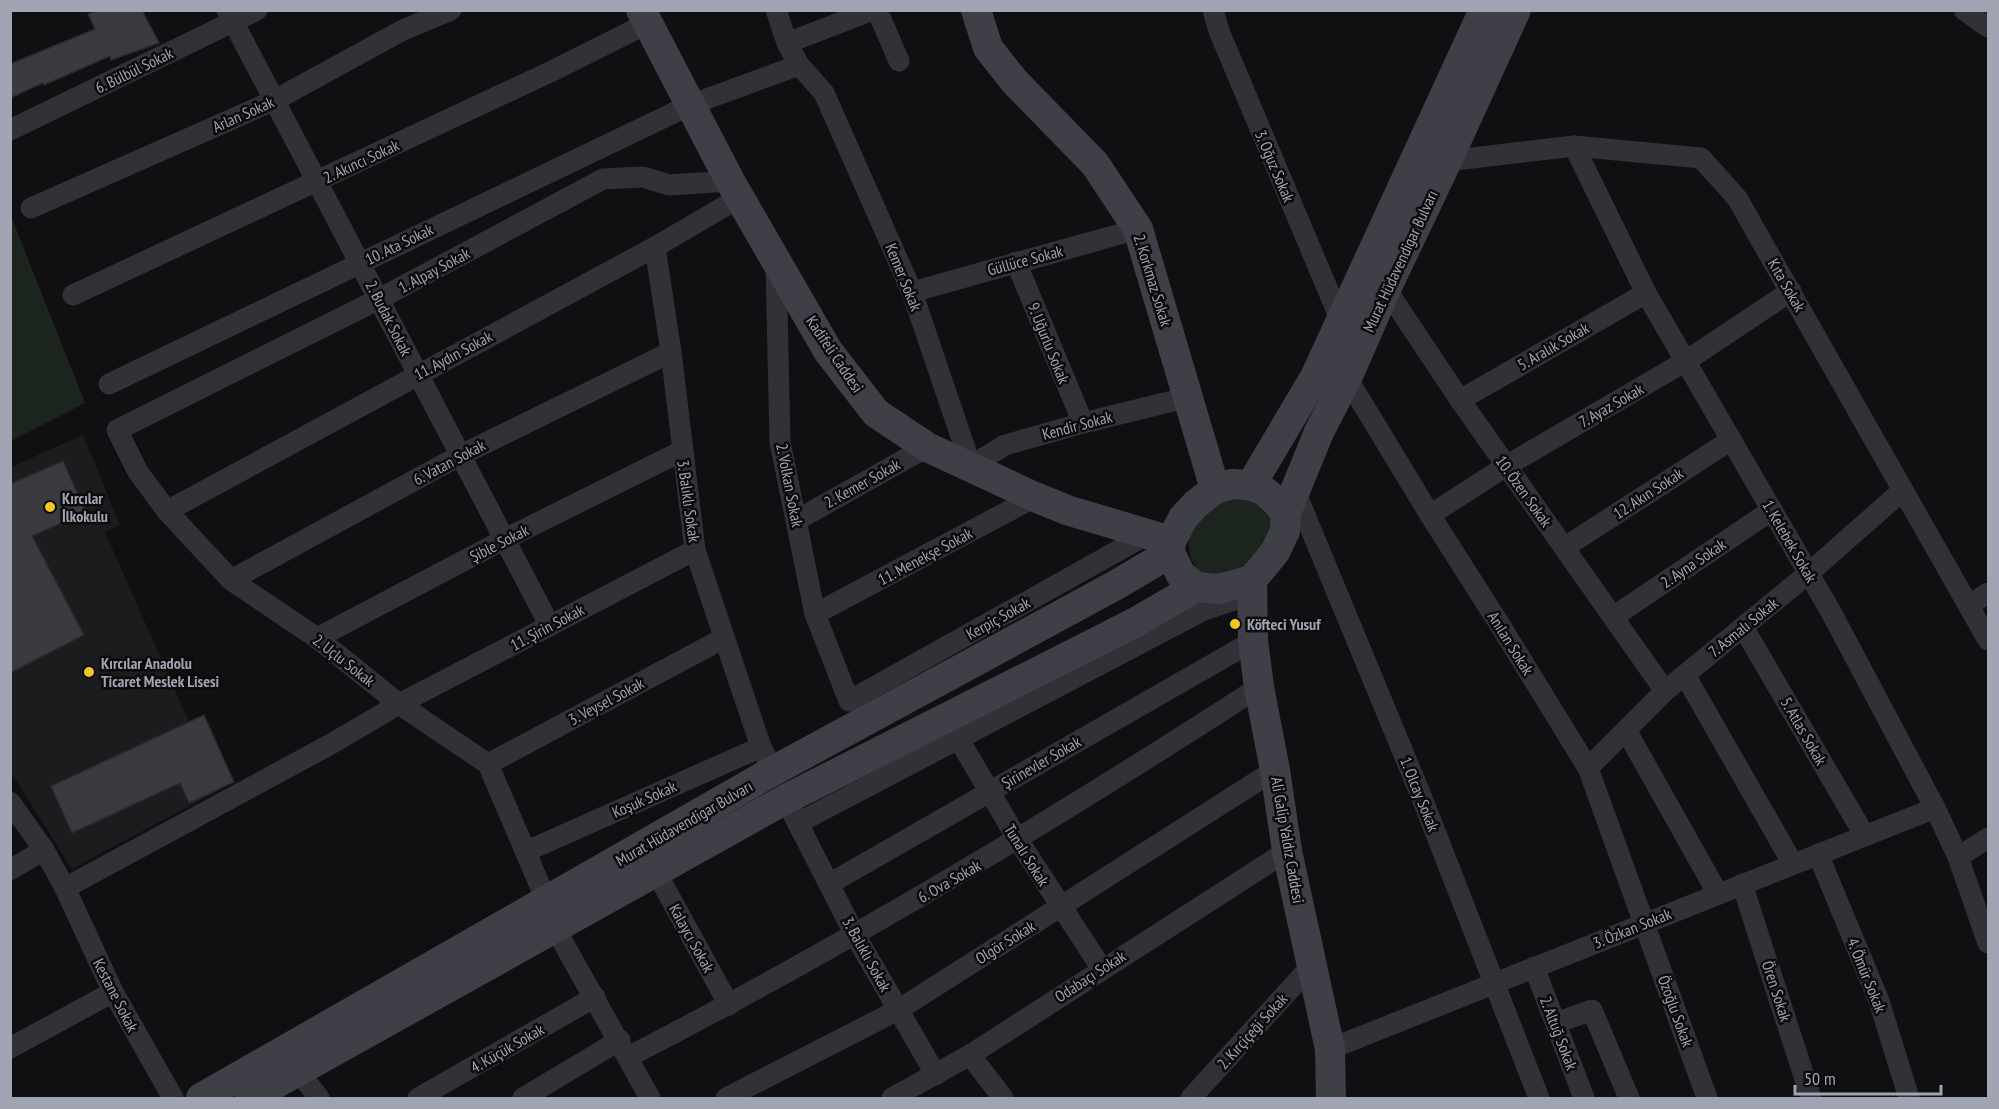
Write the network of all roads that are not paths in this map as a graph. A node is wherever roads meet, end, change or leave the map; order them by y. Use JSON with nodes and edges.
{"nodes":[{"id":1,"x":257,"y":10,"type":"edge"},
{"id":2,"x":451,"y":10,"type":"edge"},
{"id":3,"x":776,"y":10,"type":"edge"},
{"id":4,"x":875,"y":10,"type":"edge"},
{"id":5,"x":976,"y":10,"type":"edge"},
{"id":6,"x":1213,"y":10,"type":"edge"},
{"id":7,"x":1484,"y":10,"type":"edge"},
{"id":8,"x":1516,"y":10,"type":"edge"},
{"id":9,"x":1964,"y":10,"type":"edge"},
{"id":10,"x":230,"y":16,"type":"edge"},
{"id":11,"x":645,"y":17,"type":"edge"},
{"id":12,"x":1989,"y":27,"type":"edge"},
{"id":13,"x":787,"y":43,"type":"junction"},
{"id":14,"x":899,"y":61,"type":"dead end"},
{"id":15,"x":799,"y":65,"type":"junction"},
{"id":16,"x":275,"y":100,"type":"junction"},
{"id":17,"x":690,"y":105,"type":"junction"},
{"id":18,"x":10,"y":129,"type":"edge"},
{"id":19,"x":1574,"y":146,"type":"junction"},
{"id":20,"x":1447,"y":161,"type":"junction"},
{"id":21,"x":317,"y":182,"type":"junction"},
{"id":22,"x":734,"y":189,"type":"junction"},
{"id":23,"x":31,"y":208,"type":"dead end"},
{"id":24,"x":1138,"y":229,"type":"junction"},
{"id":25,"x":655,"y":247,"type":"junction"},
{"id":26,"x":776,"y":261,"type":"junction"},
{"id":27,"x":360,"y":262,"type":"junction"},
{"id":28,"x":1016,"y":262,"type":"junction"},
{"id":29,"x":1386,"y":289,"type":"junction"},
{"id":30,"x":1791,"y":291,"type":"junction"},
{"id":31,"x":912,"y":292,"type":"junction"},
{"id":32,"x":1646,"y":292,"type":"junction"},
{"id":33,"x":73,"y":295,"type":"dead end"},
{"id":34,"x":379,"y":299,"type":"junction"},
{"id":35,"x":1341,"y":321,"type":"junction"},
{"id":36,"x":671,"y":352,"type":"junction"},
{"id":37,"x":1686,"y":361,"type":"junction"},
{"id":38,"x":417,"y":374,"type":"junction"},
{"id":39,"x":1347,"y":378,"type":"junction"},
{"id":40,"x":109,"y":384,"type":"dead end"},
{"id":41,"x":1189,"y":397,"type":"junction"},
{"id":42,"x":1460,"y":400,"type":"junction"},
{"id":43,"x":1083,"y":423,"type":"junction"},
{"id":44,"x":117,"y":430,"type":"joint"},
{"id":45,"x":1731,"y":440,"type":"junction"},
{"id":46,"x":927,"y":447,"type":"junction"},
{"id":47,"x":682,"y":451,"type":"junction"},
{"id":48,"x":461,"y":455,"type":"junction"},
{"id":49,"x":971,"y":466,"type":"junction"},
{"id":50,"x":1506,"y":466,"type":"junction"},
{"id":51,"x":1251,"y":485,"type":"junction"},
{"id":52,"x":1215,"y":489,"type":"junction"},
{"id":53,"x":1903,"y":490,"type":"junction"},
{"id":54,"x":1035,"y":497,"type":"junction"},
{"id":55,"x":1291,"y":502,"type":"junction"},
{"id":56,"x":1772,"y":510,"type":"junction"},
{"id":57,"x":167,"y":511,"type":"junction"},
{"id":58,"x":1430,"y":515,"type":"junction"},
{"id":59,"x":797,"y":520,"type":"junction"},
{"id":60,"x":505,"y":539,"type":"junction"},
{"id":61,"x":1162,"y":543,"type":"junction"},
{"id":62,"x":1565,"y":547,"type":"junction"},
{"id":63,"x":695,"y":550,"type":"junction"},
{"id":64,"x":1809,"y":573,"type":"junction"},
{"id":65,"x":231,"y":580,"type":"junction"},
{"id":66,"x":1196,"y":587,"type":"junction"},
{"id":67,"x":1252,"y":587,"type":"junction"},
{"id":68,"x":1989,"y":593,"type":"edge"},
{"id":69,"x":1969,"y":605,"type":"junction"},
{"id":70,"x":815,"y":614,"type":"junction"},
{"id":71,"x":1613,"y":617,"type":"junction"},
{"id":72,"x":550,"y":626,"type":"junction"},
{"id":73,"x":1743,"y":627,"type":"junction"},
{"id":74,"x":317,"y":638,"type":"junction"},
{"id":75,"x":724,"y":638,"type":"junction"},
{"id":76,"x":1989,"y":640,"type":"edge"},
{"id":77,"x":1253,"y":641,"type":"junction"},
{"id":78,"x":1685,"y":675,"type":"junction"},
{"id":79,"x":1259,"y":687,"type":"junction"},
{"id":80,"x":1665,"y":691,"type":"junction"},
{"id":81,"x":849,"y":701,"type":"joint"},
{"id":82,"x":399,"y":704,"type":"junction"},
{"id":83,"x":1626,"y":730,"type":"junction"},
{"id":84,"x":958,"y":738,"type":"junction"},
{"id":85,"x":767,"y":759,"type":"junction"},
{"id":86,"x":488,"y":764,"type":"junction"},
{"id":87,"x":1588,"y":768,"type":"junction"},
{"id":88,"x":1275,"y":770,"type":"junction"},
{"id":89,"x":988,"y":792,"type":"junction"},
{"id":90,"x":10,"y":802,"type":"edge"},
{"id":91,"x":1935,"y":807,"type":"junction"},
{"id":92,"x":792,"y":811,"type":"junction"},
{"id":93,"x":1864,"y":836,"type":"junction"},
{"id":94,"x":1989,"y":838,"type":"edge"},
{"id":95,"x":1018,"y":840,"type":"junction"},
{"id":96,"x":44,"y":850,"type":"junction"},
{"id":97,"x":527,"y":851,"type":"junction"},
{"id":98,"x":1287,"y":851,"type":"junction"},
{"id":99,"x":1818,"y":854,"type":"junction"},
{"id":100,"x":1958,"y":856,"type":"junction"},
{"id":101,"x":1793,"y":864,"type":"junction"},
{"id":102,"x":10,"y":870,"type":"edge"},
{"id":103,"x":656,"y":872,"type":"junction"},
{"id":104,"x":830,"y":884,"type":"junction"},
{"id":105,"x":1742,"y":884,"type":"junction"},
{"id":106,"x":65,"y":888,"type":"junction"},
{"id":107,"x":1718,"y":894,"type":"junction"},
{"id":108,"x":1060,"y":907,"type":"junction"},
{"id":109,"x":551,"y":915,"type":"junction"},
{"id":110,"x":1644,"y":923,"type":"junction"},
{"id":111,"x":855,"y":935,"type":"junction"},
{"id":112,"x":1989,"y":943,"type":"edge"},
{"id":113,"x":1313,"y":964,"type":"junction"},
{"id":114,"x":1534,"y":967,"type":"junction"},
{"id":115,"x":1102,"y":969,"type":"junction"},
{"id":116,"x":1493,"y":983,"type":"junction"},
{"id":117,"x":113,"y":992,"type":"junction"},
{"id":118,"x":595,"y":997,"type":"junction"},
{"id":119,"x":729,"y":1005,"type":"junction"},
{"id":120,"x":898,"y":1010,"type":"junction"},
{"id":121,"x":1556,"y":1023,"type":"junction"},
{"id":122,"x":10,"y":1048,"type":"edge"},
{"id":123,"x":624,"y":1048,"type":"junction"},
{"id":124,"x":1330,"y":1049,"type":"junction"},
{"id":125,"x":970,"y":1055,"type":"junction"},
{"id":126,"x":298,"y":1071,"type":"junction"},
{"id":127,"x":936,"y":1075,"type":"junction"},
{"id":128,"x":173,"y":1098,"type":"edge"},
{"id":129,"x":201,"y":1098,"type":"edge"},
{"id":130,"x":250,"y":1098,"type":"edge"},
{"id":131,"x":319,"y":1098,"type":"edge"},
{"id":132,"x":418,"y":1098,"type":"edge"},
{"id":133,"x":523,"y":1098,"type":"edge"},
{"id":134,"x":650,"y":1098,"type":"edge"},
{"id":135,"x":726,"y":1098,"type":"edge"},
{"id":136,"x":892,"y":1098,"type":"edge"},
{"id":137,"x":1003,"y":1098,"type":"edge"},
{"id":138,"x":1191,"y":1098,"type":"edge"},
{"id":139,"x":1331,"y":1098,"type":"edge"},
{"id":140,"x":1539,"y":1098,"type":"edge"},
{"id":141,"x":1584,"y":1098,"type":"edge"},
{"id":142,"x":1629,"y":1098,"type":"edge"},
{"id":143,"x":1707,"y":1098,"type":"edge"},
{"id":144,"x":1811,"y":1098,"type":"edge"},
{"id":145,"x":1909,"y":1098,"type":"edge"}],
"edges":[{"from":1,"to":10,"type":"street","name":"6. Bülbül Sokak"},
{"from":2,"to":16,"type":"street","name":"Arlan Sokak"},
{"from":3,"to":13,"type":"street","name":"Kemer Sokak"},
{"from":4,"to":13,"type":"street"},
{"from":4,"to":14,"type":"street"},
{"from":5,"to":24,"type":"main road","name":"2. Korkmaz Sokak"},
{"from":6,"to":35,"type":"street","name":"3. Oğuz Sokak"},
{"from":7,"to":35,"type":"main road","name":"Murat Hüdavendigar Bulvarı"},
{"from":8,"to":20,"type":"main road","name":"Murat Hüdavendigar Bulvarı"},
{"from":9,"to":12,"type":"street"},
{"from":10,"to":16,"type":"street","name":"2. Budak Sokak"},
{"from":10,"to":18,"type":"street","name":"6. Bülbül Sokak"},
{"from":11,"to":17,"type":"main road","name":"Kadifeli Caddesi"},
{"from":11,"to":21,"type":"street","name":"2. Akıncı Sokak"},
{"from":13,"to":15,"type":"street","name":"Kemer Sokak"},
{"from":15,"to":17,"type":"street","name":"10. Ata Sokak"},
{"from":15,"to":31,"type":"street","name":"Kemer Sokak"},
{"from":16,"to":21,"type":"street","name":"2. Budak Sokak"},
{"from":16,"to":23,"type":"street","name":"Arlan Sokak"},
{"from":17,"to":22,"type":"main road","name":"Kadifeli Caddesi"},
{"from":17,"to":27,"type":"street","name":"10. Ata Sokak"},
{"from":19,"to":20,"type":"street","name":"Kıta Sokak"},
{"from":19,"to":30,"type":"street","name":"Kıta Sokak"},
{"from":19,"to":32,"type":"street","name":"1. Kelebek Sokak"},
{"from":20,"to":29,"type":"main road","name":"Murat Hüdavendigar Bulvarı"},
{"from":21,"to":27,"type":"street","name":"2. Budak Sokak"},
{"from":21,"to":33,"type":"street","name":"2. Akıncı Sokak"},
{"from":22,"to":25,"type":"street","name":"11. Aydın Sokak"},
{"from":22,"to":26,"type":"main road","name":"Kadifeli Caddesi"},
{"from":22,"to":34,"type":"street","name":"1. Alpay Sokak"},
{"from":24,"to":28,"type":"street","name":"Güllüce Sokak"},
{"from":24,"to":41,"type":"main road","name":"2. Korkmaz Sokak"},
{"from":25,"to":36,"type":"street","name":"3. Balıklı Sokak"},
{"from":25,"to":38,"type":"street","name":"11. Aydın Sokak"},
{"from":26,"to":46,"type":"main road","name":"Kadifeli Caddesi"},
{"from":26,"to":59,"type":"street","name":"2. Volkan Sokak"},
{"from":27,"to":34,"type":"street","name":"2. Budak Sokak"},
{"from":27,"to":40,"type":"street","name":"10. Ata Sokak"},
{"from":28,"to":31,"type":"street","name":"Güllüce Sokak"},
{"from":28,"to":43,"type":"street","name":"9. Uğurlu Sokak"},
{"from":29,"to":39,"type":"main road","name":"Murat Hüdavendigar Bulvarı"},
{"from":29,"to":42,"type":"street","name":"10. Özen Sokak"},
{"from":30,"to":37,"type":"street","name":"7. Ayaz Sokak"},
{"from":30,"to":53,"type":"street","name":"Kıta Sokak"},
{"from":31,"to":49,"type":"street","name":"Kemer Sokak"},
{"from":32,"to":37,"type":"street","name":"1. Kelebek Sokak"},
{"from":32,"to":42,"type":"street","name":"5. Aralık Sokak"},
{"from":34,"to":38,"type":"street","name":"2. Budak Sokak"},
{"from":34,"to":44,"type":"street","name":"1. Alpay Sokak"},
{"from":35,"to":51,"type":"main road","name":"Murat Hüdavendigar Bulvarı"},
{"from":36,"to":47,"type":"street","name":"3. Balıklı Sokak"},
{"from":36,"to":48,"type":"street","name":"6. Vatan Sokak"},
{"from":37,"to":45,"type":"street","name":"1. Kelebek Sokak"},
{"from":37,"to":50,"type":"street","name":"7. Ayaz Sokak"},
{"from":38,"to":48,"type":"street","name":"2. Budak Sokak"},
{"from":38,"to":57,"type":"street","name":"11. Aydın Sokak"},
{"from":39,"to":55,"type":"main road","name":"Murat Hüdavendigar Bulvarı"},
{"from":39,"to":58,"type":"street","name":"Anılan Sokak"},
{"from":41,"to":43,"type":"street","name":"Kendir Sokak"},
{"from":41,"to":52,"type":"main road","name":"2. Korkmaz Sokak"},
{"from":42,"to":50,"type":"street","name":"10. Özen Sokak"},
{"from":43,"to":49,"type":"street","name":"Kendir Sokak"},
{"from":44,"to":57,"type":"street","name":"2. Uçlu Sokak"},
{"from":45,"to":56,"type":"street","name":"1. Kelebek Sokak"},
{"from":45,"to":62,"type":"street","name":"12. Akın Sokak"},
{"from":46,"to":49,"type":"main road","name":"Kadifeli Caddesi"},
{"from":46,"to":59,"type":"street","name":"2. Kemer Sokak"},
{"from":47,"to":60,"type":"street","name":"Şible Sokak"},
{"from":47,"to":63,"type":"street","name":"3. Balıklı Sokak"},
{"from":48,"to":60,"type":"street","name":"2. Budak Sokak"},
{"from":48,"to":65,"type":"street","name":"6. Vatan Sokak"},
{"from":49,"to":54,"type":"main road","name":"Kadifeli Caddesi"},
{"from":50,"to":58,"type":"street","name":"7. Ayaz Sokak"},
{"from":50,"to":62,"type":"street","name":"10. Özen Sokak"},
{"from":51,"to":52,"type":"main road"},
{"from":51,"to":55,"type":"main road"},
{"from":52,"to":61,"type":"main road"},
{"from":53,"to":64,"type":"street","name":"7. Asmalı Sokak"},
{"from":53,"to":69,"type":"street","name":"Kıta Sokak"},
{"from":54,"to":61,"type":"main road","name":"Kadifeli Caddesi"},
{"from":54,"to":70,"type":"street","name":"11. Menekşe Sokak"},
{"from":55,"to":67,"type":"main road"},
{"from":55,"to":116,"type":"street","name":"1. Olcay Sokak"},
{"from":56,"to":64,"type":"street","name":"1. Kelebek Sokak"},
{"from":56,"to":71,"type":"street","name":"2. Ayna Sokak"},
{"from":57,"to":65,"type":"street","name":"2. Uçlu Sokak"},
{"from":58,"to":87,"type":"street","name":"Anılan Sokak"},
{"from":59,"to":70,"type":"street","name":"2. Volkan Sokak"},
{"from":60,"to":72,"type":"street","name":"2. Budak Sokak"},
{"from":60,"to":74,"type":"street","name":"Şible Sokak"},
{"from":61,"to":66,"type":"main road"},
{"from":61,"to":81,"type":"street","name":"Kerpiç Sokak"},
{"from":61,"to":85,"type":"main road","name":"Murat Hüdavendigar Bulvarı"},
{"from":62,"to":71,"type":"street","name":"10. Özen Sokak"},
{"from":63,"to":72,"type":"street","name":"11. Şirin Sokak"},
{"from":63,"to":75,"type":"street","name":"3. Balıklı Sokak"},
{"from":64,"to":73,"type":"street","name":"7. Asmalı Sokak"},
{"from":64,"to":91,"type":"street","name":"1. Kelebek Sokak"},
{"from":65,"to":74,"type":"street","name":"2. Uçlu Sokak"},
{"from":66,"to":67,"type":"main road"},
{"from":66,"to":92,"type":"main road","name":"Murat Hüdavendigar Bulvarı"},
{"from":67,"to":77,"type":"main road","name":"Ali Galip Yaldız Caddesi"},
{"from":67,"to":84,"type":"street"},
{"from":68,"to":69,"type":"street"},
{"from":69,"to":76,"type":"street","name":"Kıta Sokak"},
{"from":70,"to":81,"type":"street","name":"2. Volkan Sokak"},
{"from":71,"to":80,"type":"street","name":"10. Özen Sokak"},
{"from":72,"to":82,"type":"street","name":"11. Şirin Sokak"},
{"from":73,"to":78,"type":"street","name":"7. Asmalı Sokak"},
{"from":73,"to":93,"type":"street","name":"5. Atlas Sokak"},
{"from":74,"to":82,"type":"street","name":"2. Uçlu Sokak"},
{"from":75,"to":85,"type":"street","name":"3. Balıklı Sokak"},
{"from":75,"to":86,"type":"street","name":"3. Veysel Sokak"},
{"from":77,"to":79,"type":"main road","name":"Ali Galip Yaldız Caddesi"},
{"from":77,"to":89,"type":"street","name":"Şirinevler Sokak"},
{"from":78,"to":80,"type":"street","name":"7. Asmalı Sokak"},
{"from":78,"to":101,"type":"street"},
{"from":79,"to":88,"type":"main road","name":"Ali Galip Yaldız Caddesi"},
{"from":79,"to":95,"type":"street","name":"6. Ova Sokak"},
{"from":80,"to":83,"type":"street","name":"7. Asmalı Sokak"},
{"from":82,"to":86,"type":"street","name":"2. Uçlu Sokak"},
{"from":82,"to":106,"type":"street","name":"11. Şirin Sokak"},
{"from":83,"to":87,"type":"street","name":"7. Asmalı Sokak"},
{"from":83,"to":107,"type":"street"},
{"from":84,"to":89,"type":"street","name":"Tunalı Sokak"},
{"from":84,"to":92,"type":"street"},
{"from":85,"to":97,"type":"street","name":"Koşuk Sokak"},
{"from":85,"to":109,"type":"main road","name":"Murat Hüdavendigar Bulvarı"},
{"from":86,"to":97,"type":"street"},
{"from":87,"to":110,"type":"street","name":"Anılan Sokak"},
{"from":88,"to":98,"type":"main road","name":"Ali Galip Yaldız Caddesi"},
{"from":88,"to":108,"type":"street","name":"Olgör Sokak"},
{"from":89,"to":95,"type":"street","name":"Tunalı Sokak"},
{"from":89,"to":104,"type":"street","name":"Şirinevler Sokak"},
{"from":90,"to":96,"type":"street","name":"Kestane Sokak"},
{"from":91,"to":93,"type":"street","name":"3. Özkan Sokak"},
{"from":91,"to":100,"type":"street","name":"1. Kelebek Sokak"},
{"from":92,"to":103,"type":"main road","name":"Murat Hüdavendigar Bulvarı"},
{"from":92,"to":104,"type":"street","name":"3. Balıklı Sokak"},
{"from":93,"to":99,"type":"street","name":"3. Özkan Sokak"},
{"from":94,"to":100,"type":"street"},
{"from":95,"to":108,"type":"street","name":"Tunalı Sokak"},
{"from":95,"to":111,"type":"street","name":"6. Ova Sokak"},
{"from":96,"to":102,"type":"street"},
{"from":96,"to":106,"type":"street","name":"Kestane Sokak"},
{"from":97,"to":109,"type":"street"},
{"from":98,"to":113,"type":"main road","name":"Ali Galip Yaldız Caddesi"},
{"from":98,"to":115,"type":"street","name":"Odabaçı Sokak"},
{"from":99,"to":101,"type":"street","name":"3. Özkan Sokak"},
{"from":99,"to":145,"type":"street","name":"4. Ömür Sokak"},
{"from":100,"to":112,"type":"street","name":"1. Kelebek Sokak"},
{"from":101,"to":105,"type":"street","name":"3. Özkan Sokak"},
{"from":103,"to":109,"type":"main road","name":"Murat Hüdavendigar Bulvarı"},
{"from":103,"to":119,"type":"street","name":"Kalaycı Sokak"},
{"from":104,"to":111,"type":"street","name":"3. Balıklı Sokak"},
{"from":105,"to":107,"type":"street","name":"3. Özkan Sokak"},
{"from":105,"to":144,"type":"street","name":"Ören Sokak"},
{"from":106,"to":117,"type":"street","name":"Kestane Sokak"},
{"from":107,"to":110,"type":"street","name":"3. Özkan Sokak"},
{"from":108,"to":115,"type":"street","name":"Tunalı Sokak"},
{"from":108,"to":120,"type":"street","name":"Olgör Sokak"},
{"from":109,"to":118,"type":"street"},
{"from":109,"to":126,"type":"main road","name":"Murat Hüdavendigar Bulvarı"},
{"from":109,"to":129,"type":"main road","name":"Murat Hüdavendigar Bulvarı"},
{"from":110,"to":114,"type":"street","name":"3. Özkan Sokak"},
{"from":110,"to":143,"type":"street","name":"Özoğlu Sokak"},
{"from":111,"to":119,"type":"street","name":"6. Ova Sokak"},
{"from":111,"to":120,"type":"street","name":"3. Balıklı Sokak"},
{"from":113,"to":124,"type":"main road","name":"Ali Galip Yaldız Caddesi"},
{"from":113,"to":138,"type":"street","name":"2. Kırçiçeği Sokak"},
{"from":114,"to":116,"type":"street","name":"3. Özkan Sokak"},
{"from":114,"to":121,"type":"street","name":"2. Altuğ Sokak"},
{"from":115,"to":125,"type":"street","name":"Odabaçı Sokak"},
{"from":116,"to":124,"type":"street","name":"3. Özkan Sokak"},
{"from":116,"to":140,"type":"street","name":"1. Olcay Sokak"},
{"from":117,"to":122,"type":"street"},
{"from":117,"to":128,"type":"street","name":"Kestane Sokak"},
{"from":118,"to":123,"type":"street"},
{"from":118,"to":132,"type":"street","name":"4. Küçük Sokak"},
{"from":119,"to":123,"type":"street","name":"6. Ova Sokak"},
{"from":120,"to":127,"type":"street","name":"3. Balıklı Sokak"},
{"from":120,"to":135,"type":"street","name":"Olgör Sokak"},
{"from":121,"to":141,"type":"street","name":"2. Altuğ Sokak"},
{"from":121,"to":142,"type":"street"},
{"from":123,"to":133,"type":"street","name":"6. Ova Sokak"},
{"from":123,"to":134,"type":"street"},
{"from":124,"to":139,"type":"main road","name":"Ali Galip Yaldız Caddesi"},
{"from":125,"to":127,"type":"street","name":"Odabaçı Sokak"},
{"from":125,"to":137,"type":"street"},
{"from":126,"to":130,"type":"main road","name":"Murat Hüdavendigar Bulvarı"},
{"from":126,"to":131,"type":"street"},
{"from":127,"to":136,"type":"street","name":"Odabaçı Sokak"}]}
